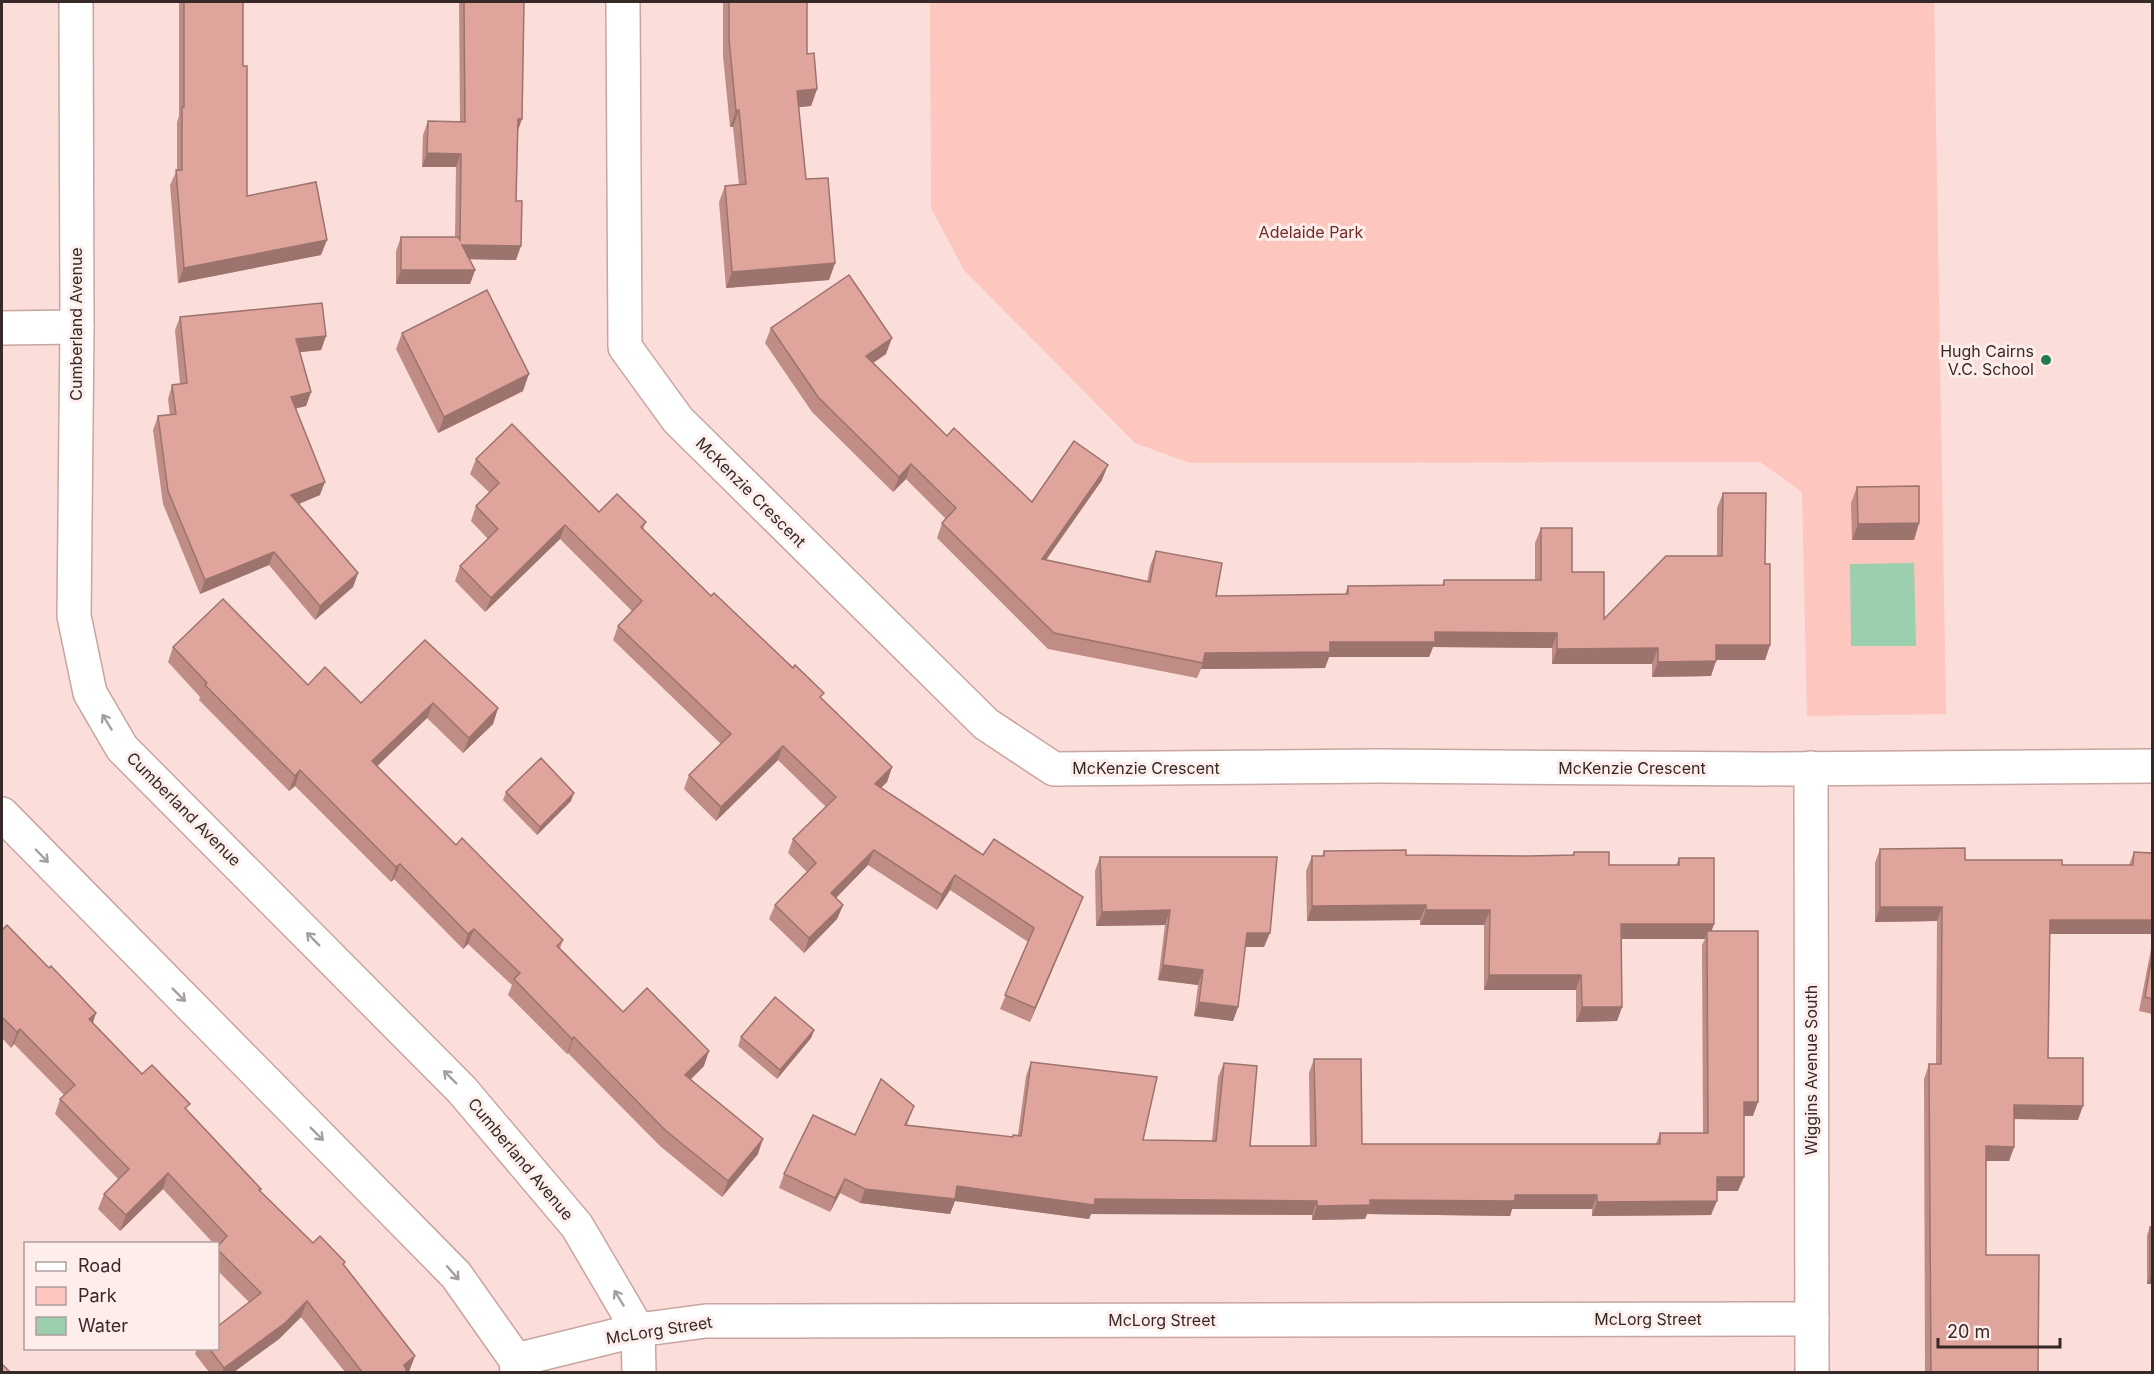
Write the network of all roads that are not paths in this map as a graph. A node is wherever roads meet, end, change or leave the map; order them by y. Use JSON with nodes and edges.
{"nodes":[{"id":1,"x":76,"y":2,"type":"edge"},
{"id":2,"x":623,"y":2,"type":"edge"},
{"id":3,"x":77,"y":327,"type":"junction"},
{"id":4,"x":2,"y":328,"type":"edge"},
{"id":5,"x":2152,"y":766,"type":"edge"},
{"id":6,"x":1811,"y":768,"type":"junction"},
{"id":7,"x":2,"y":814,"type":"edge"},
{"id":8,"x":1812,"y":1319,"type":"junction"},
{"id":9,"x":638,"y":1330,"type":"junction"},
{"id":10,"x":517,"y":1366,"type":"edge"},
{"id":11,"x":639,"y":1372,"type":"edge"},
{"id":12,"x":1812,"y":1372,"type":"edge"}],
"edges":[{"from":1,"to":3,"type":"street","name":"Cumberland Avenue"},
{"from":2,"to":6,"type":"street","name":"McKenzie Crescent"},
{"from":3,"to":4,"type":"street"},
{"from":9,"to":3,"type":"street","name":"Cumberland Avenue","one_way":true},
{"from":5,"to":6,"type":"street","name":"McKenzie Crescent"},
{"from":6,"to":8,"type":"street","name":"Wiggins Avenue South"},
{"from":7,"to":10,"type":"street","one_way":true},
{"from":8,"to":9,"type":"street","name":"McLorg Street"},
{"from":8,"to":12,"type":"street","name":"Wiggins Avenue South"},
{"from":9,"to":10,"type":"street","name":"McLorg Street"},
{"from":9,"to":11,"type":"street","name":"Cumberland Avenue"}]}
